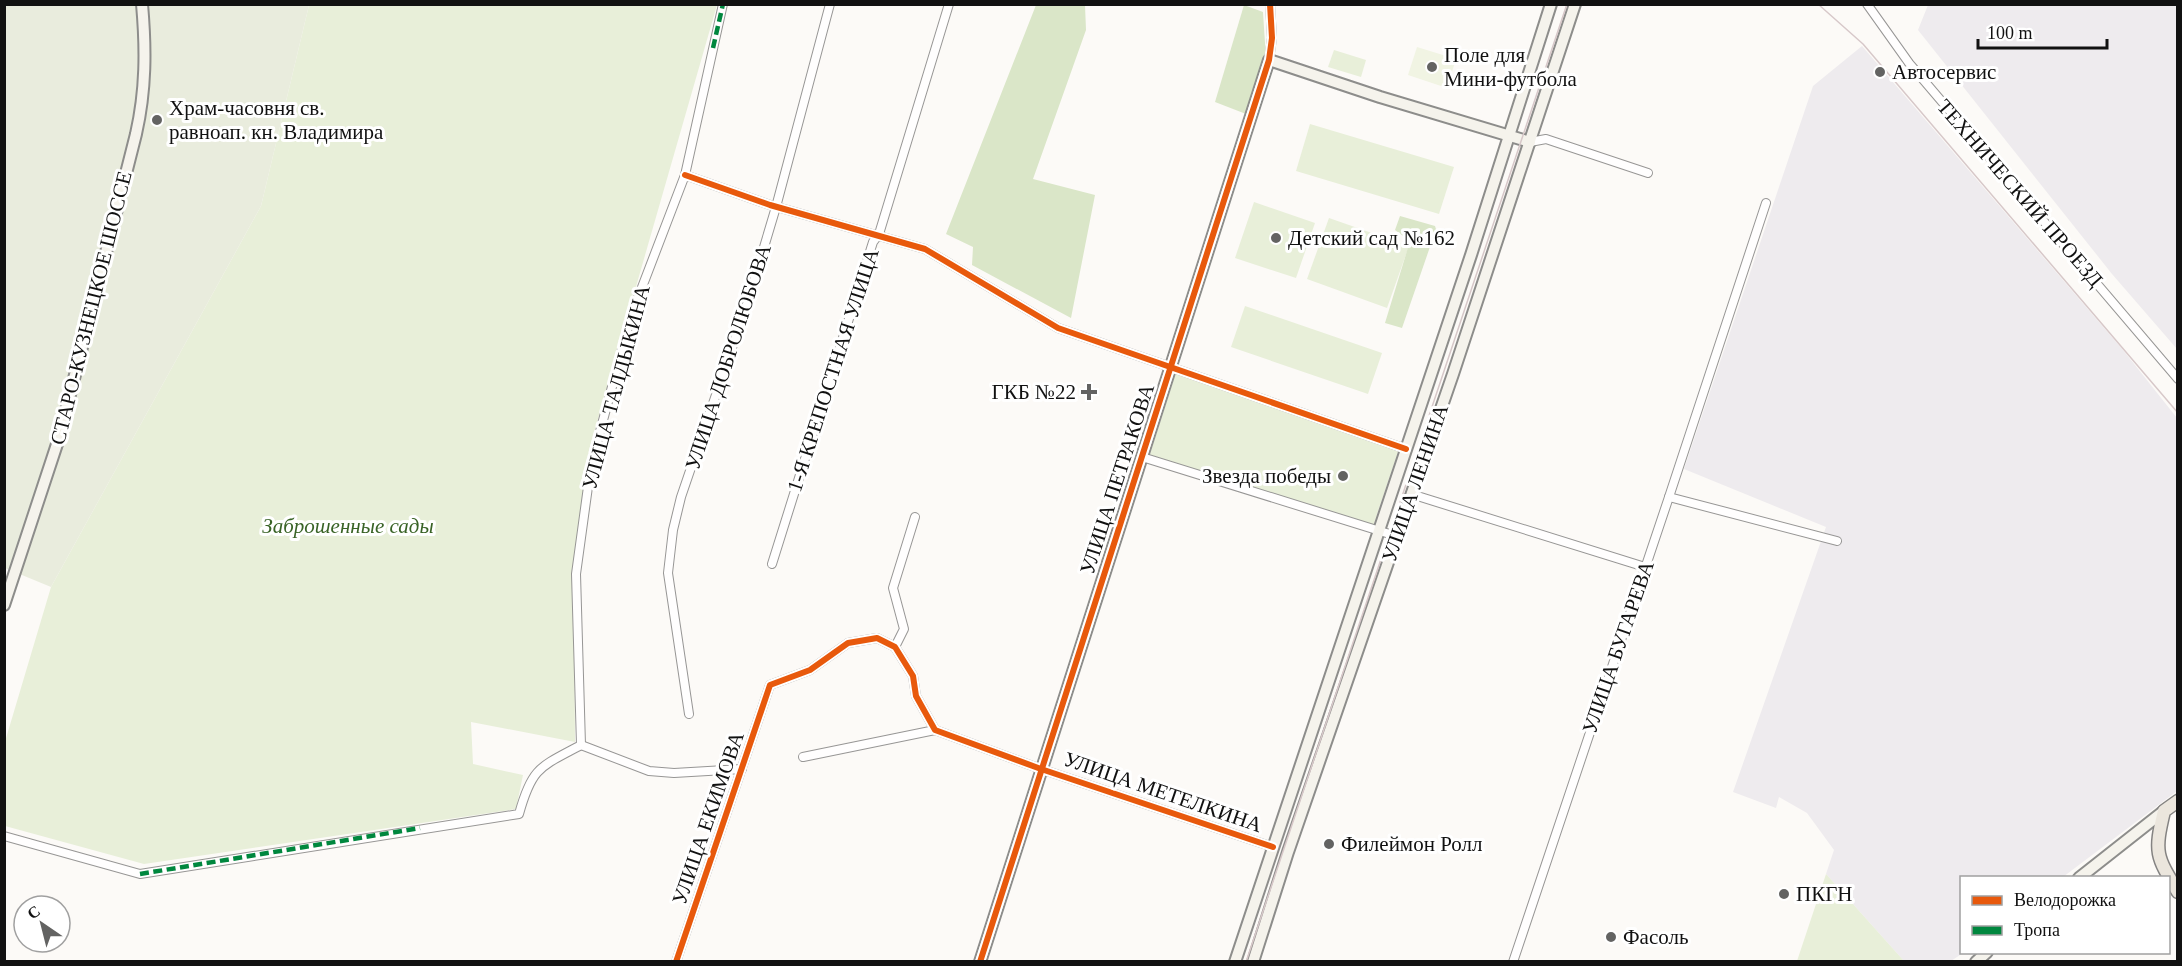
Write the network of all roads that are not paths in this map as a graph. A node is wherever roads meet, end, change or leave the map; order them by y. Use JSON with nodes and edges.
{"nodes":[{"id":1,"x":142,"y":4,"type":"edge"},
{"id":2,"x":723,"y":4,"type":"edge"},
{"id":3,"x":830,"y":4,"type":"edge"},
{"id":4,"x":949,"y":4,"type":"edge"},
{"id":5,"x":1270,"y":4,"type":"edge"},
{"id":6,"x":1551,"y":4,"type":"edge"},
{"id":7,"x":1575,"y":4,"type":"edge"},
{"id":8,"x":1867,"y":4,"type":"edge"},
{"id":9,"x":1269,"y":60,"type":"junction"},
{"id":10,"x":1509,"y":136,"type":"junction"},
{"id":11,"x":1530,"y":142,"type":"junction"},
{"id":12,"x":1648,"y":172,"type":"dead end"},
{"id":13,"x":685,"y":175,"type":"junction"},
{"id":14,"x":1766,"y":203,"type":"dead end"},
{"id":15,"x":776,"y":207,"type":"junction"},
{"id":16,"x":879,"y":234,"type":"junction"},
{"id":17,"x":1171,"y":367,"type":"junction"},
{"id":18,"x":2178,"y":379,"type":"edge"},
{"id":19,"x":1406,"y":449,"type":"junction"},
{"id":20,"x":1142,"y":457,"type":"junction"},
{"id":21,"x":1411,"y":494,"type":"junction"},
{"id":22,"x":1669,"y":497,"type":"junction"},
{"id":23,"x":915,"y":517,"type":"dead end"},
{"id":24,"x":1378,"y":531,"type":"junction"},
{"id":25,"x":1396,"y":536,"type":"junction"},
{"id":26,"x":1837,"y":541,"type":"dead end"},
{"id":27,"x":772,"y":564,"type":"dead end"},
{"id":28,"x":1645,"y":567,"type":"junction"},
{"id":29,"x":4,"y":605,"type":"edge"},
{"id":30,"x":895,"y":647,"type":"junction"},
{"id":31,"x":689,"y":714,"type":"dead end"},
{"id":32,"x":934,"y":730,"type":"junction"},
{"id":33,"x":581,"y":745,"type":"junction"},
{"id":34,"x":803,"y":757,"type":"dead end"},
{"id":35,"x":742,"y":769,"type":"junction"},
{"id":36,"x":1041,"y":769,"type":"junction"},
{"id":37,"x":2178,"y":801,"type":"edge"},
{"id":38,"x":2164,"y":811,"type":"junction"},
{"id":39,"x":4,"y":836,"type":"edge"},
{"id":40,"x":1273,"y":847,"type":"junction"},
{"id":41,"x":2082,"y":876,"type":"edge"},
{"id":42,"x":2168,"y":876,"type":"edge"},
{"id":43,"x":2170,"y":879,"type":"edge"},
{"id":44,"x":2178,"y":892,"type":"edge"},
{"id":45,"x":676,"y":962,"type":"edge"},
{"id":46,"x":980,"y":962,"type":"edge"},
{"id":47,"x":1235,"y":962,"type":"edge"},
{"id":48,"x":1253,"y":962,"type":"edge"},
{"id":49,"x":1514,"y":962,"type":"edge"}],
"edges":[{"from":1,"to":29,"type":"main road","name":"СТАРО-КУЗНЕЦКОЕ ШОССЕ"},
{"from":2,"to":13,"type":"street","name":"УЛИЦА ТАЛДЫКИНА"},
{"from":3,"to":15,"type":"street","name":"УЛИЦА ДОБРОЛЮБОВА"},
{"from":4,"to":16,"type":"street","name":"1-Я КРЕПОСТНАЯ УЛИЦА"},
{"from":5,"to":9,"type":"street","name":"УЛИЦА ПЕТРАКОВА"},
{"from":6,"to":10,"type":"main road","name":"УЛИЦА ЛЕНИНА"},
{"from":7,"to":11,"type":"main road","name":"УЛИЦА ЛЕНИНА"},
{"from":8,"to":18,"type":"street","name":"ТЕХНИЧЕСКИЙ ПРОЕЗД"},
{"from":9,"to":10,"type":"main road"},
{"from":9,"to":17,"type":"main road","name":"УЛИЦА ПЕТРАКОВА"},
{"from":10,"to":11,"type":"main road"},
{"from":10,"to":19,"type":"main road","name":"УЛИЦА ЛЕНИНА"},
{"from":11,"to":12,"type":"street"},
{"from":11,"to":21,"type":"main road","name":"УЛИЦА ЛЕНИНА"},
{"from":13,"to":15,"type":"street"},
{"from":13,"to":33,"type":"street","name":"УЛИЦА ТАЛДЫКИНА"},
{"from":14,"to":22,"type":"street","name":"УЛИЦА БУГАРЕВА"},
{"from":15,"to":16,"type":"street"},
{"from":15,"to":31,"type":"street","name":"УЛИЦА ДОБРОЛЮБОВА"},
{"from":16,"to":17,"type":"street"},
{"from":16,"to":27,"type":"street","name":"1-Я КРЕПОСТНАЯ УЛИЦА"},
{"from":17,"to":19,"type":"street"},
{"from":17,"to":20,"type":"main road","name":"УЛИЦА ПЕТРАКОВА"},
{"from":19,"to":24,"type":"main road","name":"УЛИЦА ЛЕНИНА"},
{"from":20,"to":24,"type":"street"},
{"from":20,"to":36,"type":"main road","name":"УЛИЦА ПЕТРАКОВА"},
{"from":21,"to":25,"type":"main road","name":"УЛИЦА ЛЕНИНА"},
{"from":21,"to":28,"type":"street"},
{"from":22,"to":26,"type":"street"},
{"from":22,"to":28,"type":"street","name":"УЛИЦА БУГАРЕВА"},
{"from":23,"to":30,"type":"street"},
{"from":24,"to":25,"type":"street"},
{"from":24,"to":40,"type":"main road","name":"УЛИЦА ЛЕНИНА"},
{"from":25,"to":48,"type":"main road","name":"УЛИЦА ЛЕНИНА"},
{"from":28,"to":49,"type":"street","name":"УЛИЦА БУГАРЕВА"},
{"from":30,"to":32,"type":"street"},
{"from":30,"to":35,"type":"street","name":"УЛИЦА ЕКИМОВА"},
{"from":32,"to":34,"type":"street"},
{"from":32,"to":36,"type":"street","name":"УЛИЦА МЕТЕЛКИНА"},
{"from":33,"to":35,"type":"street"},
{"from":33,"to":39,"type":"street"},
{"from":35,"to":45,"type":"street","name":"УЛИЦА ЕКИМОВА"},
{"from":36,"to":40,"type":"street","name":"УЛИЦА МЕТЕЛКИНА"},
{"from":36,"to":46,"type":"main road","name":"УЛИЦА ПЕТРАКОВА"},
{"from":37,"to":38,"type":"main road"},
{"from":38,"to":41,"type":"main road"},
{"from":38,"to":42,"type":"main road"},
{"from":40,"to":47,"type":"main road","name":"УЛИЦА ЛЕНИНА"},
{"from":43,"to":44,"type":"main road"}]}
